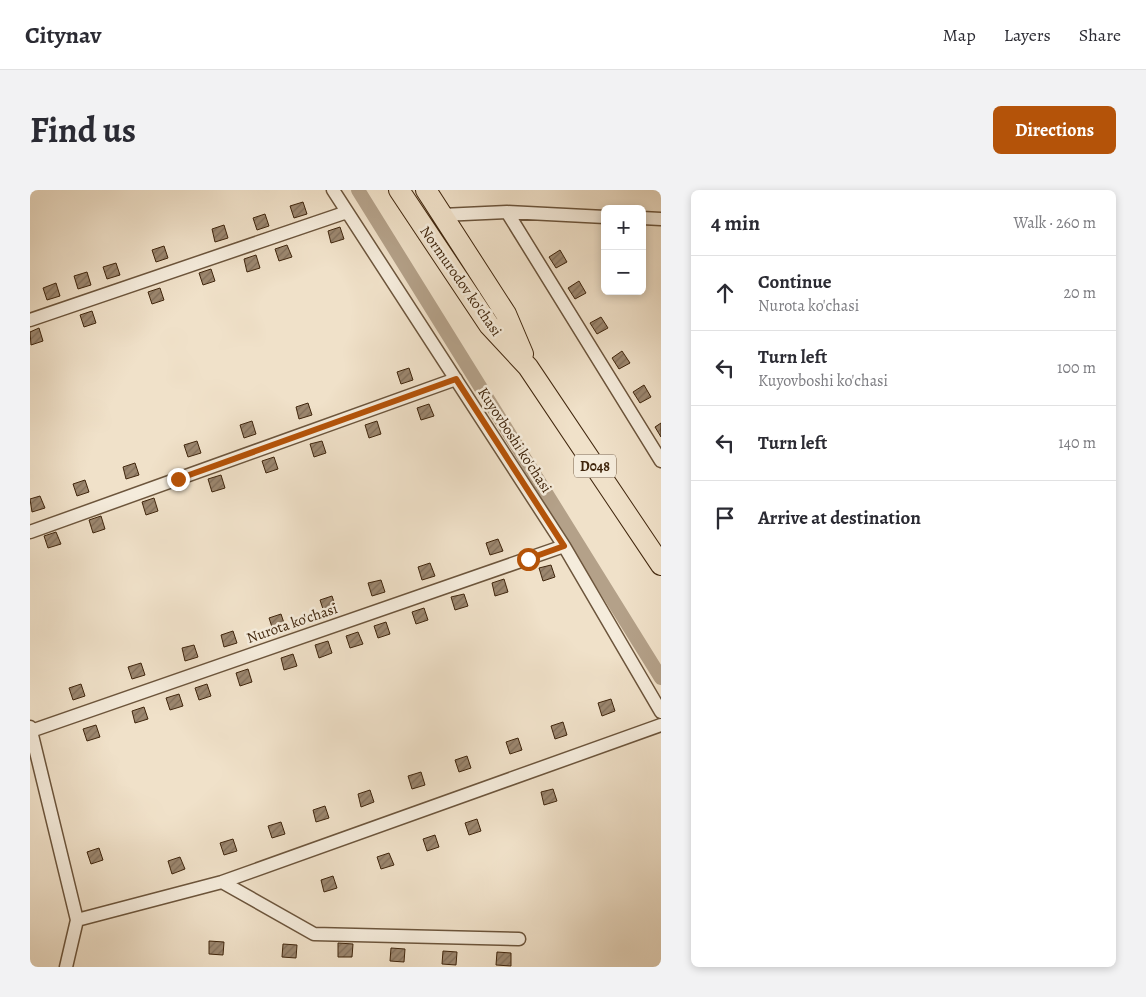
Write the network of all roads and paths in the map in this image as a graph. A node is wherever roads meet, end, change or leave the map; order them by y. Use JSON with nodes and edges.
{"nodes":[{"id":1,"x":333,"y":190,"type":"edge"},
{"id":2,"x":399,"y":190,"type":"edge"},
{"id":3,"x":426,"y":190,"type":"edge"},
{"id":4,"x":346,"y":212,"type":"junction"},
{"id":5,"x":507,"y":212,"type":"junction"},
{"id":6,"x":442,"y":215,"type":"junction"},
{"id":7,"x":601,"y":216,"type":"edge"},
{"id":8,"x":646,"y":218,"type":"edge"},
{"id":9,"x":661,"y":219,"type":"edge"},
{"id":10,"x":30,"y":320,"type":"edge"},
{"id":11,"x":528,"y":367,"type":"junction"},
{"id":12,"x":456,"y":379,"type":"junction"},
{"id":13,"x":661,"y":461,"type":"edge"},
{"id":14,"x":30,"y":532,"type":"edge"},
{"id":15,"x":564,"y":546,"type":"junction"},
{"id":16,"x":661,"y":565,"type":"edge"},
{"id":17,"x":661,"y":712,"type":"edge"},
{"id":18,"x":661,"y":725,"type":"edge"},
{"id":19,"x":31,"y":729,"type":"edge"},
{"id":20,"x":222,"y":882,"type":"junction"},
{"id":21,"x":77,"y":920,"type":"junction"},
{"id":22,"x":519,"y":938,"type":"dead end"},
{"id":23,"x":66,"y":967,"type":"edge"}],
"edges":[{"from":1,"to":4,"type":"street","name":"Kuyovboshi ko'chasi"},
{"from":2,"to":11,"type":"main road","name":"Normurodov ko'chasi","number":"D048"},
{"from":3,"to":6,"type":"main road","name":"Normurodov ko'chasi","number":"D048"},
{"from":4,"to":10,"type":"street"},
{"from":4,"to":12,"type":"street","name":"Kuyovboshi ko'chasi"},
{"from":5,"to":6,"type":"street"},
{"from":5,"to":7,"type":"street"},
{"from":5,"to":13,"type":"street"},
{"from":6,"to":11,"type":"main road","name":"Normurodov ko'chasi","number":"D048"},
{"from":8,"to":9,"type":"street"},
{"from":11,"to":16,"type":"main road","name":"Normurodov ko'chasi","number":"D048"},
{"from":12,"to":14,"type":"street"},
{"from":12,"to":15,"type":"street","name":"Kuyovboshi ko'chasi"},
{"from":15,"to":17,"type":"street","name":"Kuyovboshi ko'chasi"},
{"from":15,"to":19,"type":"street","name":"Nurota ko'chasi"},
{"from":18,"to":20,"type":"street"},
{"from":19,"to":21,"type":"street"},
{"from":20,"to":21,"type":"street"},
{"from":20,"to":22,"type":"street"},
{"from":21,"to":23,"type":"street"}]}
